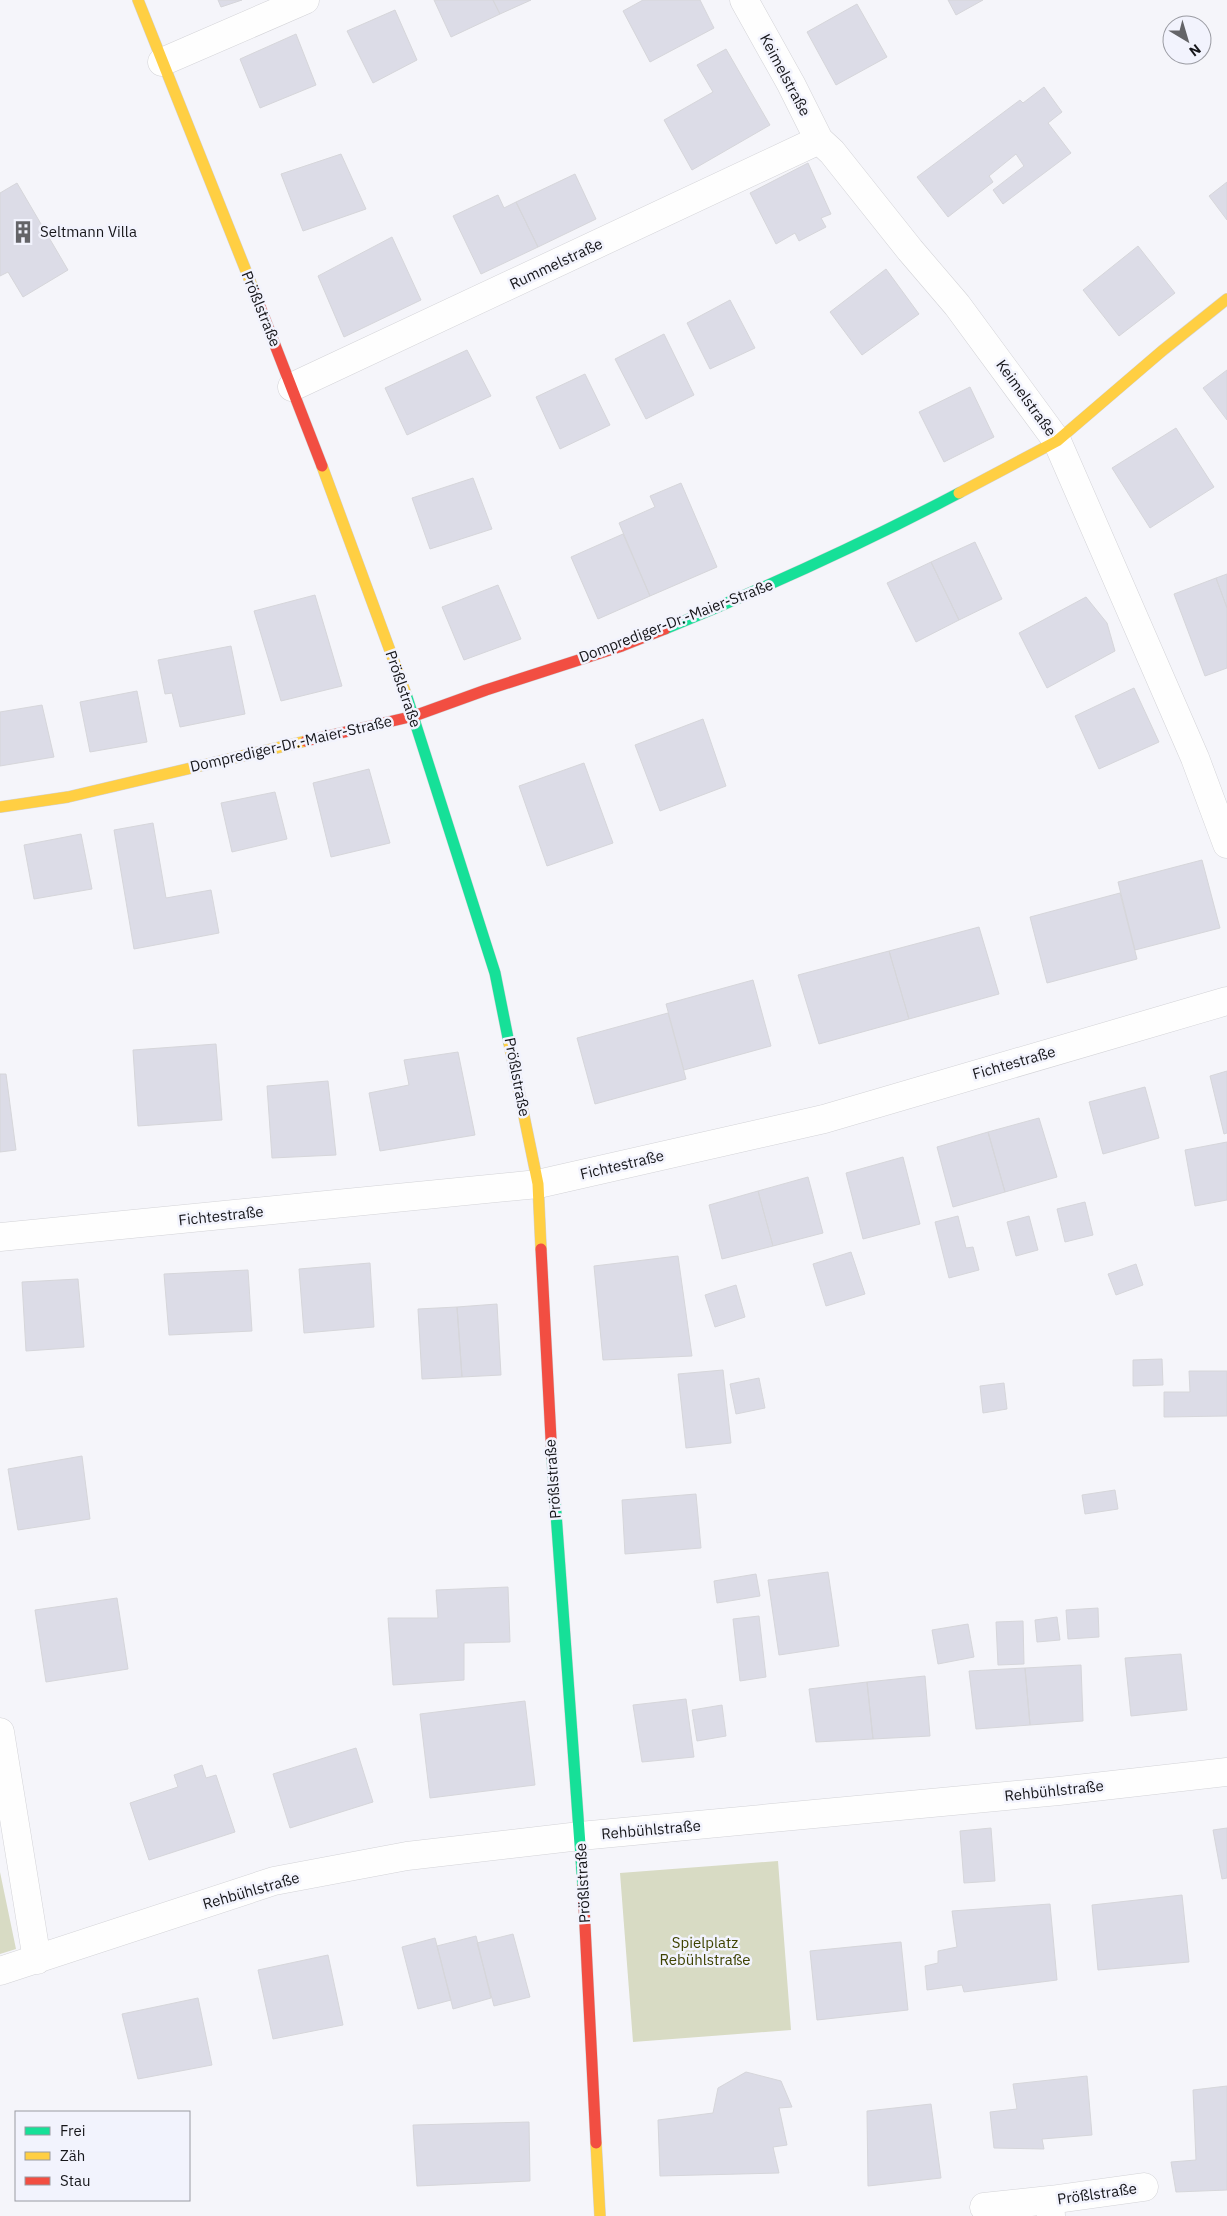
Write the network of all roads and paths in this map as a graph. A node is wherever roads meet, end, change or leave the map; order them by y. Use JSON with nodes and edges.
{"nodes":[{"id":1,"x":138,"y":0,"type":"edge"},
{"id":2,"x":304,"y":0,"type":"edge"},
{"id":3,"x":744,"y":0,"type":"edge"},
{"id":4,"x":162,"y":62,"type":"junction"},
{"id":5,"x":819,"y":140,"type":"junction"},
{"id":6,"x":1227,"y":299,"type":"edge"},
{"id":7,"x":292,"y":387,"type":"junction"},
{"id":8,"x":1057,"y":441,"type":"junction"},
{"id":9,"x":414,"y":716,"type":"junction"},
{"id":10,"x":0,"y":807,"type":"edge"},
{"id":11,"x":1227,"y":844,"type":"edge"},
{"id":12,"x":1227,"y":1001,"type":"edge"},
{"id":13,"x":538,"y":1184,"type":"junction"},
{"id":14,"x":0,"y":1237,"type":"edge"},
{"id":15,"x":0,"y":1732,"type":"edge"},
{"id":16,"x":1227,"y":1772,"type":"edge"},
{"id":17,"x":580,"y":1836,"type":"junction"},
{"id":18,"x":37,"y":1960,"type":"junction"},
{"id":19,"x":0,"y":1971,"type":"edge"},
{"id":20,"x":1144,"y":2187,"type":"dead end"},
{"id":21,"x":984,"y":2207,"type":"dead end"},
{"id":22,"x":1050,"y":2208,"type":"edge"},
{"id":23,"x":600,"y":2216,"type":"edge"}],
"edges":[{"from":1,"to":4,"type":"street","name":"Prößlstraße"},
{"from":2,"to":4,"type":"street"},
{"from":3,"to":5,"type":"street","name":"Keimelstraße"},
{"from":4,"to":7,"type":"street","name":"Prößlstraße"},
{"from":5,"to":7,"type":"street","name":"Rummelstraße"},
{"from":5,"to":8,"type":"street","name":"Keimelstraße"},
{"from":6,"to":8,"type":"street","name":"Domprediger-Dr.-Maier-Straße"},
{"from":7,"to":9,"type":"street","name":"Prößlstraße"},
{"from":8,"to":9,"type":"street","name":"Domprediger-Dr.-Maier-Straße"},
{"from":8,"to":11,"type":"street","name":"Keimelstraße"},
{"from":9,"to":10,"type":"street","name":"Domprediger-Dr.-Maier-Straße"},
{"from":9,"to":13,"type":"street","name":"Prößlstraße"},
{"from":12,"to":13,"type":"street","name":"Fichtestraße"},
{"from":13,"to":14,"type":"street","name":"Fichtestraße"},
{"from":13,"to":17,"type":"street","name":"Prößlstraße"},
{"from":15,"to":18,"type":"street"},
{"from":16,"to":17,"type":"street","name":"Rehbühlstraße"},
{"from":17,"to":18,"type":"street","name":"Rehbühlstraße"},
{"from":17,"to":23,"type":"street","name":"Prößlstraße"},
{"from":18,"to":19,"type":"street","name":"Rehbühlstraße"},
{"from":20,"to":22,"type":"street","name":"Prößlstraße"},
{"from":21,"to":22,"type":"street","name":"Prößlstraße"}]}
